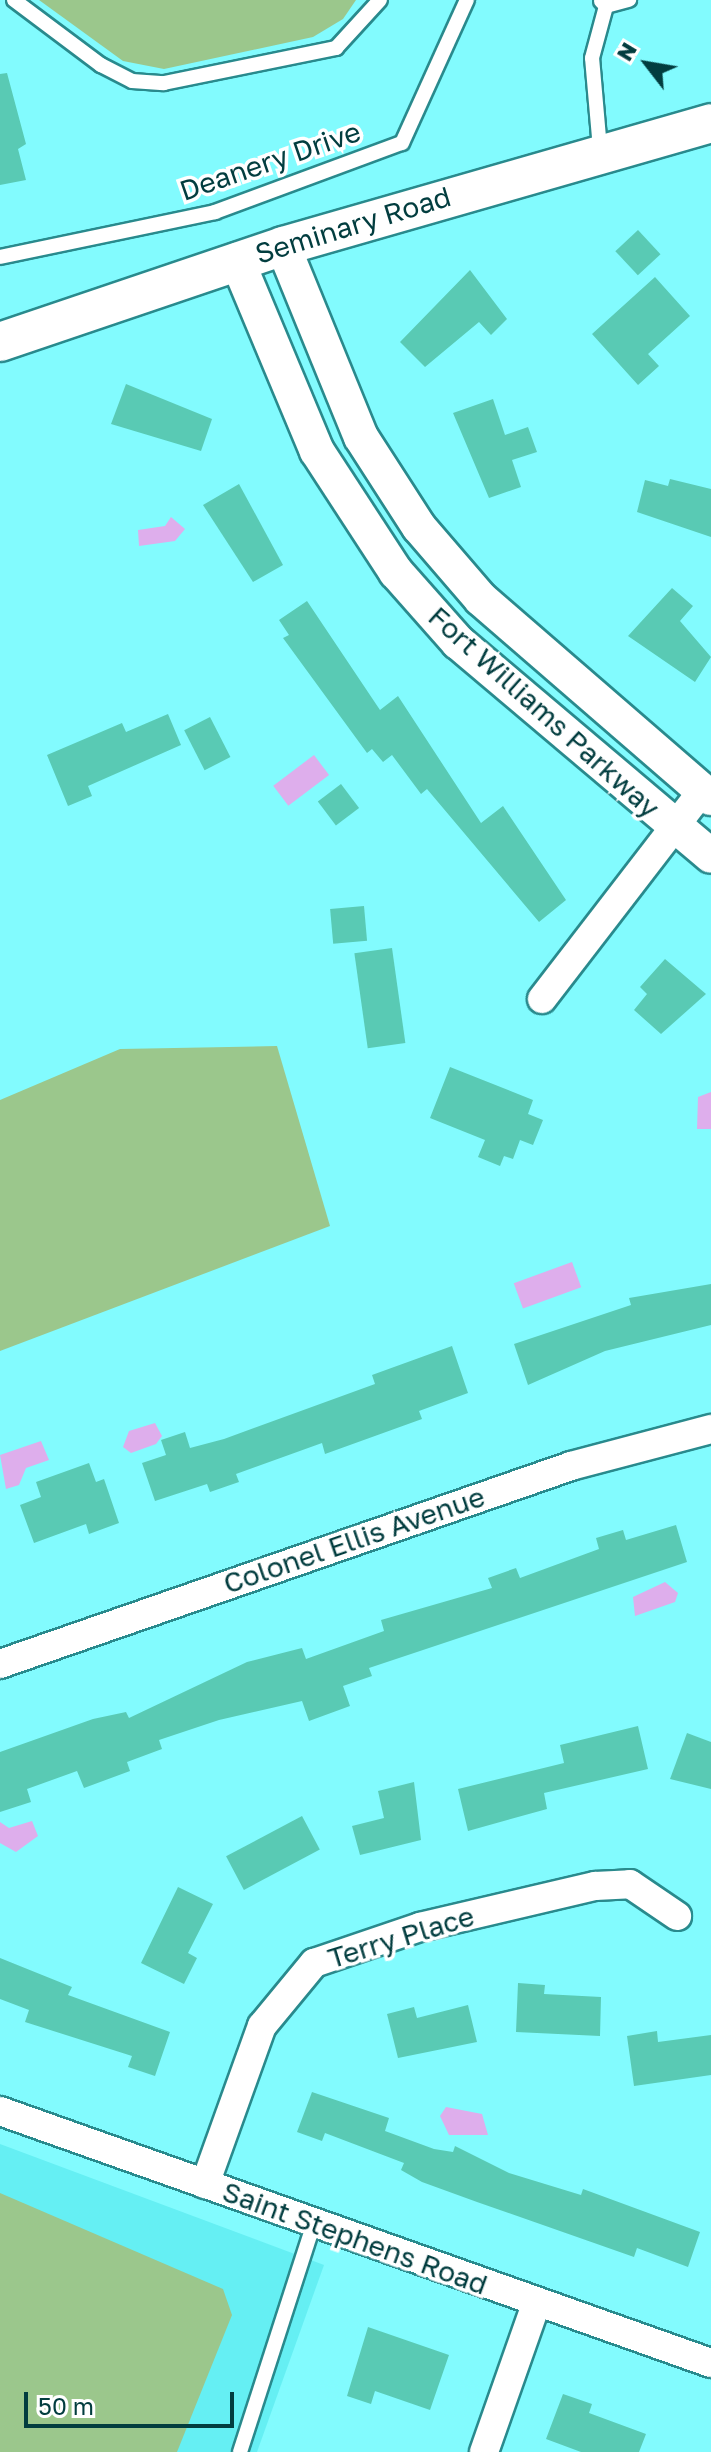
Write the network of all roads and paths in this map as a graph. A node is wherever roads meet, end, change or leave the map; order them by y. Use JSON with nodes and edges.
{"nodes":[{"id":1,"x":14,"y":0,"type":"edge"},
{"id":2,"x":380,"y":0,"type":"edge"},
{"id":3,"x":467,"y":0,"type":"edge"},
{"id":4,"x":629,"y":0,"type":"edge"},
{"id":5,"x":603,"y":3,"type":"edge"},
{"id":6,"x":711,"y":123,"type":"edge"},
{"id":7,"x":600,"y":149,"type":"junction"},
{"id":8,"x":283,"y":246,"type":"junction"},
{"id":9,"x":0,"y":257,"type":"edge"},
{"id":10,"x":237,"y":260,"type":"junction"},
{"id":11,"x":0,"y":342,"type":"edge"},
{"id":12,"x":707,"y":795,"type":"edge"},
{"id":13,"x":675,"y":828,"type":"junction"},
{"id":14,"x":711,"y":856,"type":"edge"},
{"id":15,"x":542,"y":999,"type":"dead end"},
{"id":16,"x":711,"y":1429,"type":"edge"},
{"id":17,"x":0,"y":1664,"type":"edge"},
{"id":18,"x":677,"y":1916,"type":"dead end"},
{"id":19,"x":0,"y":2111,"type":"edge"},
{"id":20,"x":205,"y":2184,"type":"junction"},
{"id":21,"x":315,"y":2219,"type":"junction"},
{"id":22,"x":536,"y":2304,"type":"junction"},
{"id":23,"x":711,"y":2363,"type":"edge"},
{"id":24,"x":240,"y":2452,"type":"edge"},
{"id":25,"x":484,"y":2452,"type":"edge"}],
"edges":[{"from":1,"to":2,"type":"lane"},
{"from":3,"to":9,"type":"lane","name":"Deanery Drive"},
{"from":4,"to":5,"type":"lane"},
{"from":5,"to":7,"type":"lane"},
{"from":6,"to":7,"type":"main road","name":"Seminary Road"},
{"from":7,"to":8,"type":"main road","name":"Seminary Road"},
{"from":8,"to":10,"type":"main road","name":"Seminary Road"},
{"from":8,"to":12,"type":"street","name":"Fort Williams Parkway"},
{"from":10,"to":11,"type":"main road","name":"Seminary Road"},
{"from":10,"to":13,"type":"street","name":"Fort Williams Parkway"},
{"from":12,"to":13,"type":"street"},
{"from":13,"to":14,"type":"street","name":"Fort Williams Parkway"},
{"from":13,"to":15,"type":"street"},
{"from":16,"to":17,"type":"street","name":"Colonel Ellis Avenue"},
{"from":18,"to":20,"type":"street","name":"Terry Place"},
{"from":19,"to":20,"type":"street","name":"Saint Stephens Road"},
{"from":20,"to":21,"type":"street","name":"Saint Stephens Road"},
{"from":21,"to":22,"type":"street","name":"Saint Stephens Road"},
{"from":21,"to":24,"type":"lane"},
{"from":22,"to":23,"type":"street","name":"Saint Stephens Road"},
{"from":22,"to":25,"type":"street"}]}
